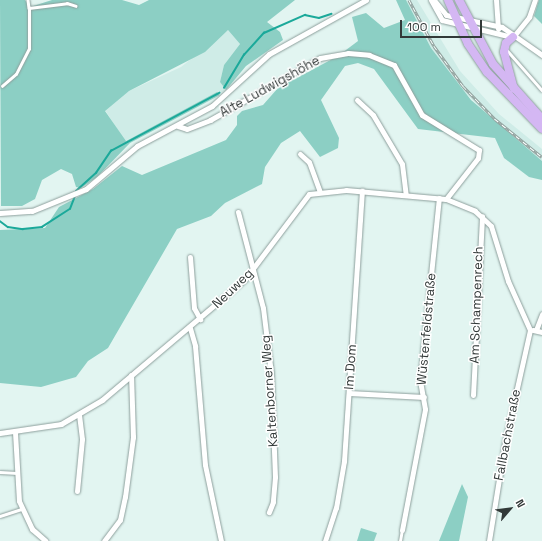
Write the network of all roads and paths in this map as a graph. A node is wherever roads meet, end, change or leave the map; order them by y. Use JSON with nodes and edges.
{"nodes":[{"id":1,"x":28,"y":0,"type":"edge"},
{"id":2,"x":366,"y":0,"type":"edge"},
{"id":3,"x":431,"y":0,"type":"edge"},
{"id":4,"x":448,"y":0,"type":"edge"},
{"id":5,"x":459,"y":0,"type":"edge"},
{"id":6,"x":496,"y":0,"type":"edge"},
{"id":7,"x":535,"y":0,"type":"edge"},
{"id":8,"x":76,"y":6,"type":"dead end"},
{"id":9,"x":29,"y":8,"type":"junction"},
{"id":10,"x":467,"y":19,"type":"junction"},
{"id":11,"x":457,"y":21,"type":"junction"},
{"id":12,"x":497,"y":26,"type":"junction"},
{"id":13,"x":471,"y":27,"type":"junction"},
{"id":14,"x":502,"y":34,"type":"junction"},
{"id":15,"x":513,"y":37,"type":"junction"},
{"id":16,"x":505,"y":46,"type":"junction"},
{"id":17,"x":542,"y":55,"type":"edge"},
{"id":18,"x":2,"y":86,"type":"dead end"},
{"id":19,"x":542,"y":90,"type":"edge"},
{"id":20,"x":516,"y":93,"type":"junction"},
{"id":21,"x":357,"y":100,"type":"dead end"},
{"id":22,"x":542,"y":119,"type":"edge"},
{"id":23,"x":178,"y":126,"type":"junction"},
{"id":24,"x":542,"y":129,"type":"edge"},
{"id":25,"x":300,"y":154,"type":"dead end"},
{"id":26,"x":319,"y":190,"type":"junction"},
{"id":27,"x":362,"y":191,"type":"junction"},
{"id":28,"x":406,"y":195,"type":"junction"},
{"id":29,"x":439,"y":198,"type":"junction"},
{"id":30,"x":446,"y":199,"type":"junction"},
{"id":31,"x":238,"y":212,"type":"dead end"},
{"id":32,"x":0,"y":213,"type":"edge"},
{"id":33,"x":482,"y":216,"type":"junction"},
{"id":34,"x":190,"y":257,"type":"dead end"},
{"id":35,"x":254,"y":270,"type":"junction"},
{"id":36,"x":542,"y":314,"type":"edge"},
{"id":37,"x":200,"y":319,"type":"junction"},
{"id":38,"x":190,"y":328,"type":"junction"},
{"id":39,"x":533,"y":330,"type":"junction"},
{"id":40,"x":542,"y":332,"type":"edge"},
{"id":41,"x":131,"y":375,"type":"junction"},
{"id":42,"x":350,"y":392,"type":"junction"},
{"id":43,"x":473,"y":395,"type":"dead end"},
{"id":44,"x":424,"y":397,"type":"junction"},
{"id":45,"x":79,"y":415,"type":"junction"},
{"id":46,"x":15,"y":432,"type":"junction"},
{"id":47,"x":0,"y":434,"type":"edge"},
{"id":48,"x":0,"y":472,"type":"edge"},
{"id":49,"x":17,"y":473,"type":"junction"},
{"id":50,"x":77,"y":491,"type":"dead end"},
{"id":51,"x":22,"y":509,"type":"junction"},
{"id":52,"x":268,"y":512,"type":"dead end"},
{"id":53,"x":0,"y":516,"type":"edge"},
{"id":54,"x":402,"y":530,"type":"joint"},
{"id":55,"x":46,"y":541,"type":"edge"},
{"id":56,"x":104,"y":541,"type":"edge"},
{"id":57,"x":221,"y":541,"type":"edge"},
{"id":58,"x":325,"y":541,"type":"edge"},
{"id":59,"x":400,"y":541,"type":"edge"},
{"id":60,"x":489,"y":541,"type":"edge"}],
"edges":[{"from":1,"to":9,"type":"lane"},
{"from":2,"to":23,"type":"street"},
{"from":3,"to":11,"type":"street"},
{"from":3,"to":11,"type":"street"},
{"from":4,"to":11,"type":"main road"},
{"from":5,"to":10,"type":"main road"},
{"from":6,"to":12,"type":"street"},
{"from":7,"to":15,"type":"street"},
{"from":8,"to":9,"type":"lane"},
{"from":9,"to":18,"type":"lane"},
{"from":10,"to":11,"type":"street"},
{"from":10,"to":12,"type":"street"},
{"from":10,"to":13,"type":"main road"},
{"from":11,"to":13,"type":"street"},
{"from":11,"to":24,"type":"main road"},
{"from":12,"to":14,"type":"street"},
{"from":12,"to":15,"type":"street"},
{"from":13,"to":14,"type":"street"},
{"from":13,"to":20,"type":"main road"},
{"from":14,"to":15,"type":"street"},
{"from":15,"to":16,"type":"main road"},
{"from":15,"to":17,"type":"street"},
{"from":16,"to":19,"type":"lane"},
{"from":16,"to":20,"type":"main road"},
{"from":20,"to":22,"type":"main road"},
{"from":21,"to":28,"type":"street"},
{"from":23,"to":30,"type":"street","name":"Alte Ludwigshöhe"},
{"from":23,"to":32,"type":"street"},
{"from":25,"to":26,"type":"street"},
{"from":26,"to":27,"type":"street"},
{"from":26,"to":35,"type":"street","name":"Neuweg"},
{"from":27,"to":28,"type":"street"},
{"from":27,"to":42,"type":"street","name":"Im Dom"},
{"from":28,"to":29,"type":"street"},
{"from":29,"to":30,"type":"street"},
{"from":29,"to":44,"type":"street","name":"Wüstenfeldstraße"},
{"from":30,"to":33,"type":"street"},
{"from":31,"to":35,"type":"street","name":"Kaltenborner Weg"},
{"from":33,"to":39,"type":"street"},
{"from":33,"to":43,"type":"street","name":"Am Schampenrech"},
{"from":34,"to":37,"type":"street"},
{"from":35,"to":37,"type":"street","name":"Neuweg"},
{"from":35,"to":52,"type":"street","name":"Kaltenborner Weg"},
{"from":36,"to":39,"type":"street","name":"Fallbachstraße"},
{"from":37,"to":38,"type":"street","name":"Neuweg"},
{"from":38,"to":41,"type":"street","name":"Neuweg"},
{"from":38,"to":57,"type":"street"},
{"from":39,"to":40,"type":"street"},
{"from":39,"to":60,"type":"street","name":"Fallbachstraße"},
{"from":41,"to":45,"type":"street","name":"Neuweg"},
{"from":41,"to":56,"type":"street"},
{"from":42,"to":44,"type":"street"},
{"from":42,"to":58,"type":"street","name":"Im Dom"},
{"from":44,"to":54,"type":"street","name":"Wüstenfeldstraße"},
{"from":45,"to":46,"type":"street","name":"Neuweg"},
{"from":45,"to":50,"type":"street"},
{"from":46,"to":47,"type":"street","name":"Neuweg"},
{"from":46,"to":49,"type":"street"},
{"from":48,"to":49,"type":"lane"},
{"from":49,"to":51,"type":"street"},
{"from":51,"to":53,"type":"lane"},
{"from":51,"to":55,"type":"street"},
{"from":54,"to":59,"type":"lane"}]}
